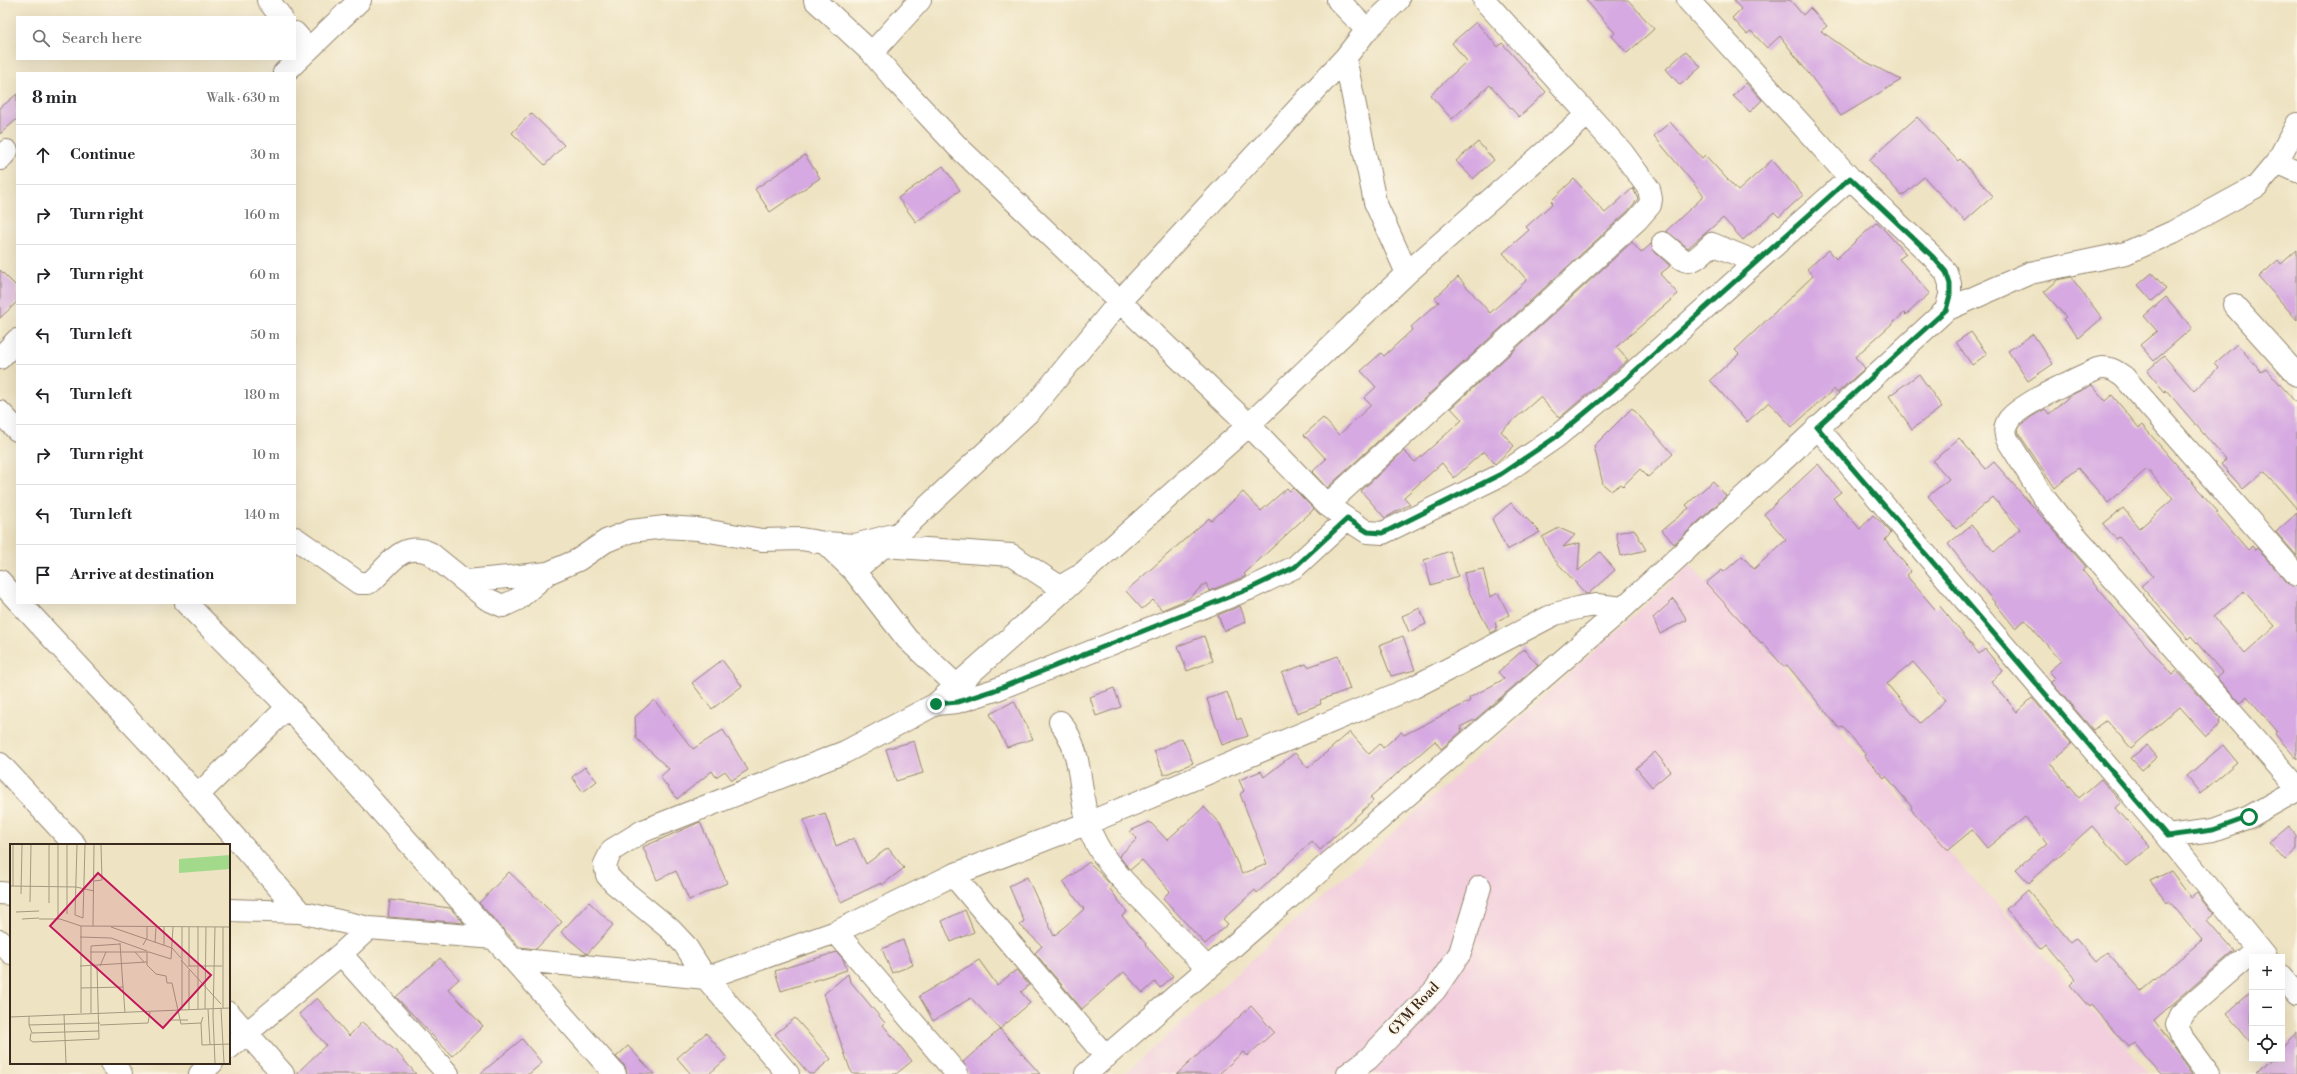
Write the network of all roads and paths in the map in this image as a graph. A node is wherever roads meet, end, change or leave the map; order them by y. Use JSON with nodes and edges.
{"nodes":[{"id":1,"x":268,"y":0,"type":"edge"},
{"id":2,"x":360,"y":0,"type":"edge"},
{"id":3,"x":815,"y":0,"type":"edge"},
{"id":4,"x":920,"y":0,"type":"edge"},
{"id":5,"x":1338,"y":0,"type":"edge"},
{"id":6,"x":1398,"y":0,"type":"edge"},
{"id":7,"x":1484,"y":0,"type":"edge"},
{"id":8,"x":1688,"y":0,"type":"edge"},
{"id":9,"x":280,"y":16,"type":"edge"},
{"id":10,"x":1367,"y":30,"type":"junction"},
{"id":11,"x":302,"y":41,"type":"edge"},
{"id":12,"x":296,"y":52,"type":"edge"},
{"id":13,"x":872,"y":53,"type":"junction"},
{"id":14,"x":1345,"y":58,"type":"junction"},
{"id":15,"x":291,"y":60,"type":"edge"},
{"id":16,"x":285,"y":72,"type":"edge"},
{"id":17,"x":1587,"y":115,"type":"junction"},
{"id":18,"x":2297,"y":124,"type":"edge"},
{"id":19,"x":2277,"y":162,"type":"junction"},
{"id":20,"x":2297,"y":171,"type":"edge"},
{"id":21,"x":1850,"y":178,"type":"junction"},
{"id":22,"x":1662,"y":243,"type":"dead end"},
{"id":23,"x":1756,"y":262,"type":"junction"},
{"id":24,"x":1407,"y":273,"type":"junction"},
{"id":25,"x":1120,"y":301,"type":"junction"},
{"id":26,"x":2234,"y":305,"type":"dead end"},
{"id":27,"x":1946,"y":310,"type":"junction"},
{"id":28,"x":2297,"y":375,"type":"edge"},
{"id":29,"x":0,"y":412,"type":"edge"},
{"id":30,"x":1249,"y":425,"type":"junction"},
{"id":31,"x":1817,"y":427,"type":"junction"},
{"id":32,"x":16,"y":429,"type":"edge"},
{"id":33,"x":1327,"y":505,"type":"junction"},
{"id":34,"x":1347,"y":519,"type":"junction"},
{"id":35,"x":296,"y":539,"type":"edge"},
{"id":36,"x":891,"y":540,"type":"junction"},
{"id":37,"x":825,"y":543,"type":"junction"},
{"id":38,"x":854,"y":571,"type":"junction"},
{"id":39,"x":1085,"y":572,"type":"junction"},
{"id":40,"x":2297,"y":575,"type":"edge"},
{"id":41,"x":0,"y":581,"type":"edge"},
{"id":42,"x":16,"y":599,"type":"edge"},
{"id":43,"x":21,"y":604,"type":"edge"},
{"id":44,"x":187,"y":604,"type":"edge"},
{"id":45,"x":1623,"y":608,"type":"junction"},
{"id":46,"x":957,"y":686,"type":"junction"},
{"id":47,"x":936,"y":704,"type":"junction"},
{"id":48,"x":288,"y":707,"type":"junction"},
{"id":49,"x":1060,"y":722,"type":"dead end"},
{"id":50,"x":0,"y":764,"type":"edge"},
{"id":51,"x":2297,"y":787,"type":"edge"},
{"id":52,"x":2297,"y":790,"type":"edge"},
{"id":53,"x":198,"y":795,"type":"junction"},
{"id":54,"x":1088,"y":823,"type":"junction"},
{"id":55,"x":2167,"y":836,"type":"junction"},
{"id":56,"x":74,"y":844,"type":"edge"},
{"id":57,"x":953,"y":875,"type":"junction"},
{"id":58,"x":1480,"y":887,"type":"dead end"},
{"id":59,"x":0,"y":893,"type":"edge"},
{"id":60,"x":10,"y":894,"type":"edge"},
{"id":61,"x":230,"y":910,"type":"edge"},
{"id":62,"x":300,"y":912,"type":"junction"},
{"id":63,"x":369,"y":928,"type":"junction"},
{"id":64,"x":836,"y":932,"type":"junction"},
{"id":65,"x":495,"y":938,"type":"junction"},
{"id":66,"x":0,"y":941,"type":"edge"},
{"id":67,"x":10,"y":952,"type":"edge"},
{"id":68,"x":2261,"y":953,"type":"edge"},
{"id":69,"x":341,"y":954,"type":"junction"},
{"id":70,"x":512,"y":959,"type":"junction"},
{"id":71,"x":1208,"y":969,"type":"junction"},
{"id":72,"x":706,"y":978,"type":"junction"},
{"id":73,"x":2285,"y":979,"type":"edge"},
{"id":74,"x":2297,"y":993,"type":"edge"},
{"id":75,"x":230,"y":1014,"type":"edge"},
{"id":76,"x":247,"y":1033,"type":"junction"},
{"id":77,"x":230,"y":1047,"type":"edge"},
{"id":78,"x":1106,"y":1056,"type":"junction"},
{"id":79,"x":112,"y":1064,"type":"edge"},
{"id":80,"x":211,"y":1064,"type":"edge"},
{"id":81,"x":121,"y":1074,"type":"edge"},
{"id":82,"x":200,"y":1074,"type":"edge"},
{"id":83,"x":283,"y":1074,"type":"edge"},
{"id":84,"x":448,"y":1074,"type":"edge"},
{"id":85,"x":615,"y":1074,"type":"edge"},
{"id":86,"x":788,"y":1074,"type":"edge"},
{"id":87,"x":957,"y":1074,"type":"edge"},
{"id":88,"x":1086,"y":1074,"type":"edge"},
{"id":89,"x":1348,"y":1074,"type":"edge"},
{"id":90,"x":2209,"y":1074,"type":"edge"}],
"edges":[{"from":1,"to":9,"type":"street"},
{"from":2,"to":11,"type":"street"},
{"from":3,"to":13,"type":"street"},
{"from":4,"to":13,"type":"street"},
{"from":5,"to":10,"type":"street"},
{"from":6,"to":10,"type":"street"},
{"from":7,"to":17,"type":"street"},
{"from":8,"to":21,"type":"street"},
{"from":10,"to":14,"type":"street"},
{"from":11,"to":12,"type":"street"},
{"from":13,"to":25,"type":"street"},
{"from":14,"to":24,"type":"street"},
{"from":14,"to":25,"type":"street"},
{"from":15,"to":16,"type":"street"},
{"from":17,"to":24,"type":"street"},
{"from":17,"to":33,"type":"street"},
{"from":18,"to":19,"type":"street"},
{"from":19,"to":20,"type":"street"},
{"from":19,"to":27,"type":"street"},
{"from":21,"to":23,"type":"street"},
{"from":21,"to":27,"type":"street"},
{"from":22,"to":23,"type":"street"},
{"from":23,"to":34,"type":"street"},
{"from":24,"to":30,"type":"street"},
{"from":25,"to":30,"type":"street"},
{"from":25,"to":36,"type":"street"},
{"from":26,"to":28,"type":"street"},
{"from":27,"to":31,"type":"street"},
{"from":29,"to":32,"type":"street"},
{"from":30,"to":33,"type":"street"},
{"from":30,"to":39,"type":"street"},
{"from":31,"to":45,"type":"street"},
{"from":31,"to":55,"type":"street"},
{"from":33,"to":34,"type":"street"},
{"from":34,"to":47,"type":"street"},
{"from":35,"to":37,"type":"street"},
{"from":36,"to":37,"type":"street"},
{"from":36,"to":38,"type":"street"},
{"from":36,"to":39,"type":"street"},
{"from":37,"to":38,"type":"street"},
{"from":38,"to":46,"type":"street"},
{"from":39,"to":46,"type":"street"},
{"from":40,"to":51,"type":"street"},
{"from":41,"to":42,"type":"street"},
{"from":43,"to":53,"type":"street"},
{"from":44,"to":48,"type":"street"},
{"from":45,"to":54,"type":"street"},
{"from":45,"to":71,"type":"street"},
{"from":46,"to":47,"type":"street"},
{"from":47,"to":72,"type":"street"},
{"from":48,"to":53,"type":"street"},
{"from":48,"to":65,"type":"street"},
{"from":49,"to":54,"type":"street"},
{"from":50,"to":56,"type":"street"},
{"from":52,"to":55,"type":"street"},
{"from":53,"to":62,"type":"street"},
{"from":54,"to":57,"type":"street"},
{"from":54,"to":71,"type":"street"},
{"from":55,"to":68,"type":"street"},
{"from":57,"to":64,"type":"street"},
{"from":57,"to":78,"type":"street"},
{"from":58,"to":89,"type":"street","name":"GYM Road"},
{"from":59,"to":60,"type":"street"},
{"from":61,"to":62,"type":"street"},
{"from":62,"to":63,"type":"street"},
{"from":63,"to":65,"type":"street"},
{"from":63,"to":69,"type":"street"},
{"from":64,"to":72,"type":"street"},
{"from":64,"to":87,"type":"street"},
{"from":65,"to":70,"type":"street"},
{"from":66,"to":67,"type":"street"},
{"from":68,"to":90,"type":"street"},
{"from":69,"to":76,"type":"street"},
{"from":69,"to":84,"type":"street"},
{"from":70,"to":72,"type":"street"},
{"from":70,"to":85,"type":"street"},
{"from":71,"to":78,"type":"street"},
{"from":72,"to":86,"type":"street"},
{"from":73,"to":74,"type":"street"},
{"from":75,"to":76,"type":"street"},
{"from":76,"to":77,"type":"street"},
{"from":76,"to":83,"type":"street"},
{"from":78,"to":88,"type":"street"},
{"from":79,"to":81,"type":"street"},
{"from":80,"to":82,"type":"street"}]}
